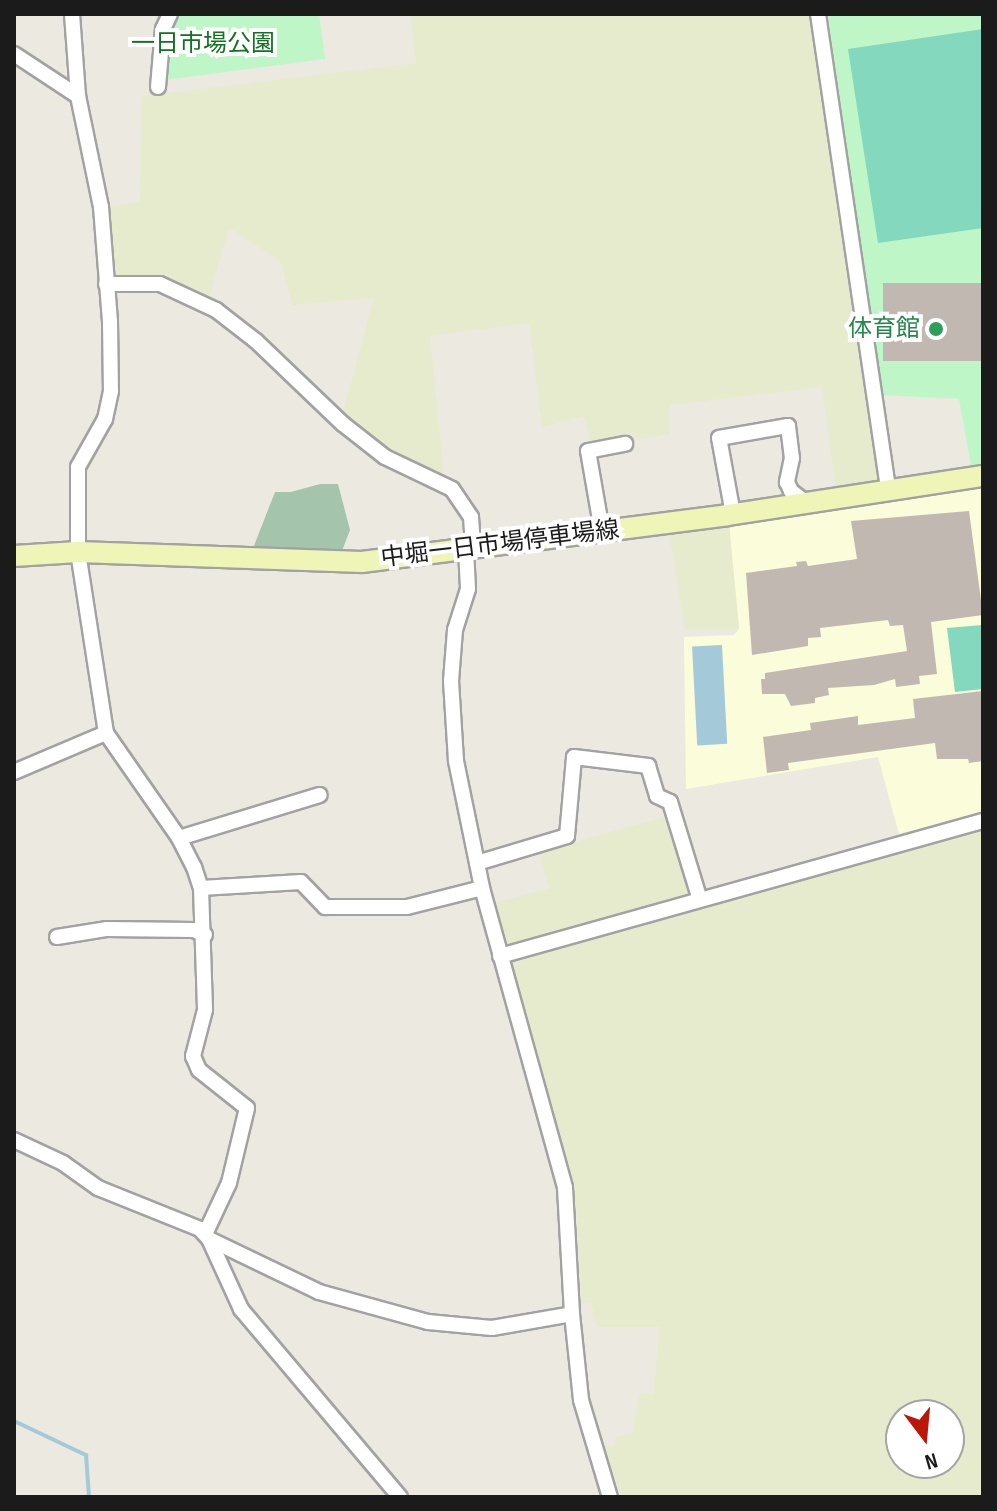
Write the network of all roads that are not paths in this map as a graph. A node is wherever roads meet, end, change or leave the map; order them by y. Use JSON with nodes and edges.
{"nodes":[{"id":1,"x":72,"y":14,"type":"edge"},
{"id":2,"x":170,"y":14,"type":"edge"},
{"id":3,"x":818,"y":14,"type":"edge"},
{"id":4,"x":14,"y":54,"type":"edge"},
{"id":5,"x":158,"y":87,"type":"dead end"},
{"id":6,"x":78,"y":96,"type":"junction"},
{"id":7,"x":106,"y":284,"type":"junction"},
{"id":8,"x":625,"y":444,"type":"dead end"},
{"id":9,"x":983,"y":476,"type":"edge"},
{"id":10,"x":888,"y":490,"type":"junction"},
{"id":11,"x":807,"y":503,"type":"junction"},
{"id":12,"x":733,"y":514,"type":"junction"},
{"id":13,"x":602,"y":531,"type":"junction"},
{"id":14,"x":470,"y":548,"type":"junction"},
{"id":15,"x":78,"y":552,"type":"junction"},
{"id":16,"x":14,"y":556,"type":"edge"},
{"id":17,"x":106,"y":733,"type":"junction"},
{"id":18,"x":14,"y":772,"type":"edge"},
{"id":19,"x":320,"y":795,"type":"dead end"},
{"id":20,"x":983,"y":821,"type":"edge"},
{"id":21,"x":179,"y":838,"type":"junction"},
{"id":22,"x":477,"y":863,"type":"junction"},
{"id":23,"x":201,"y":888,"type":"junction"},
{"id":24,"x":482,"y":888,"type":"junction"},
{"id":25,"x":700,"y":900,"type":"junction"},
{"id":26,"x":205,"y":935,"type":"junction"},
{"id":27,"x":57,"y":937,"type":"dead end"},
{"id":28,"x":500,"y":956,"type":"junction"},
{"id":29,"x":14,"y":1140,"type":"edge"},
{"id":30,"x":207,"y":1237,"type":"junction"},
{"id":31,"x":572,"y":1314,"type":"junction"},
{"id":32,"x":400,"y":1497,"type":"edge"},
{"id":33,"x":610,"y":1497,"type":"edge"}],
"edges":[{"from":1,"to":6,"type":"street"},
{"from":2,"to":5,"type":"street"},
{"from":3,"to":10,"type":"street"},
{"from":4,"to":6,"type":"street"},
{"from":6,"to":7,"type":"street"},
{"from":7,"to":14,"type":"street"},
{"from":7,"to":15,"type":"street"},
{"from":8,"to":13,"type":"street"},
{"from":9,"to":10,"type":"main road","name":"中堀一日市場停車場線"},
{"from":10,"to":11,"type":"main road","name":"中堀一日市場停車場線"},
{"from":11,"to":12,"type":"main road","name":"中堀一日市場停車場線"},
{"from":11,"to":12,"type":"street"},
{"from":12,"to":13,"type":"main road","name":"中堀一日市場停車場線"},
{"from":13,"to":14,"type":"main road","name":"中堀一日市場停車場線"},
{"from":14,"to":15,"type":"main road","name":"中堀一日市場停車場線"},
{"from":14,"to":22,"type":"street"},
{"from":15,"to":16,"type":"main road","name":"中堀一日市場停車場線"},
{"from":15,"to":17,"type":"street"},
{"from":17,"to":18,"type":"street"},
{"from":17,"to":21,"type":"street"},
{"from":19,"to":21,"type":"street"},
{"from":20,"to":25,"type":"street"},
{"from":21,"to":23,"type":"street"},
{"from":22,"to":24,"type":"street"},
{"from":22,"to":25,"type":"street"},
{"from":23,"to":24,"type":"street"},
{"from":23,"to":26,"type":"street"},
{"from":24,"to":28,"type":"street"},
{"from":25,"to":28,"type":"street"},
{"from":26,"to":27,"type":"street"},
{"from":26,"to":30,"type":"street"},
{"from":28,"to":31,"type":"street"},
{"from":29,"to":30,"type":"street"},
{"from":30,"to":31,"type":"street"},
{"from":30,"to":32,"type":"street"},
{"from":31,"to":33,"type":"street"}]}
